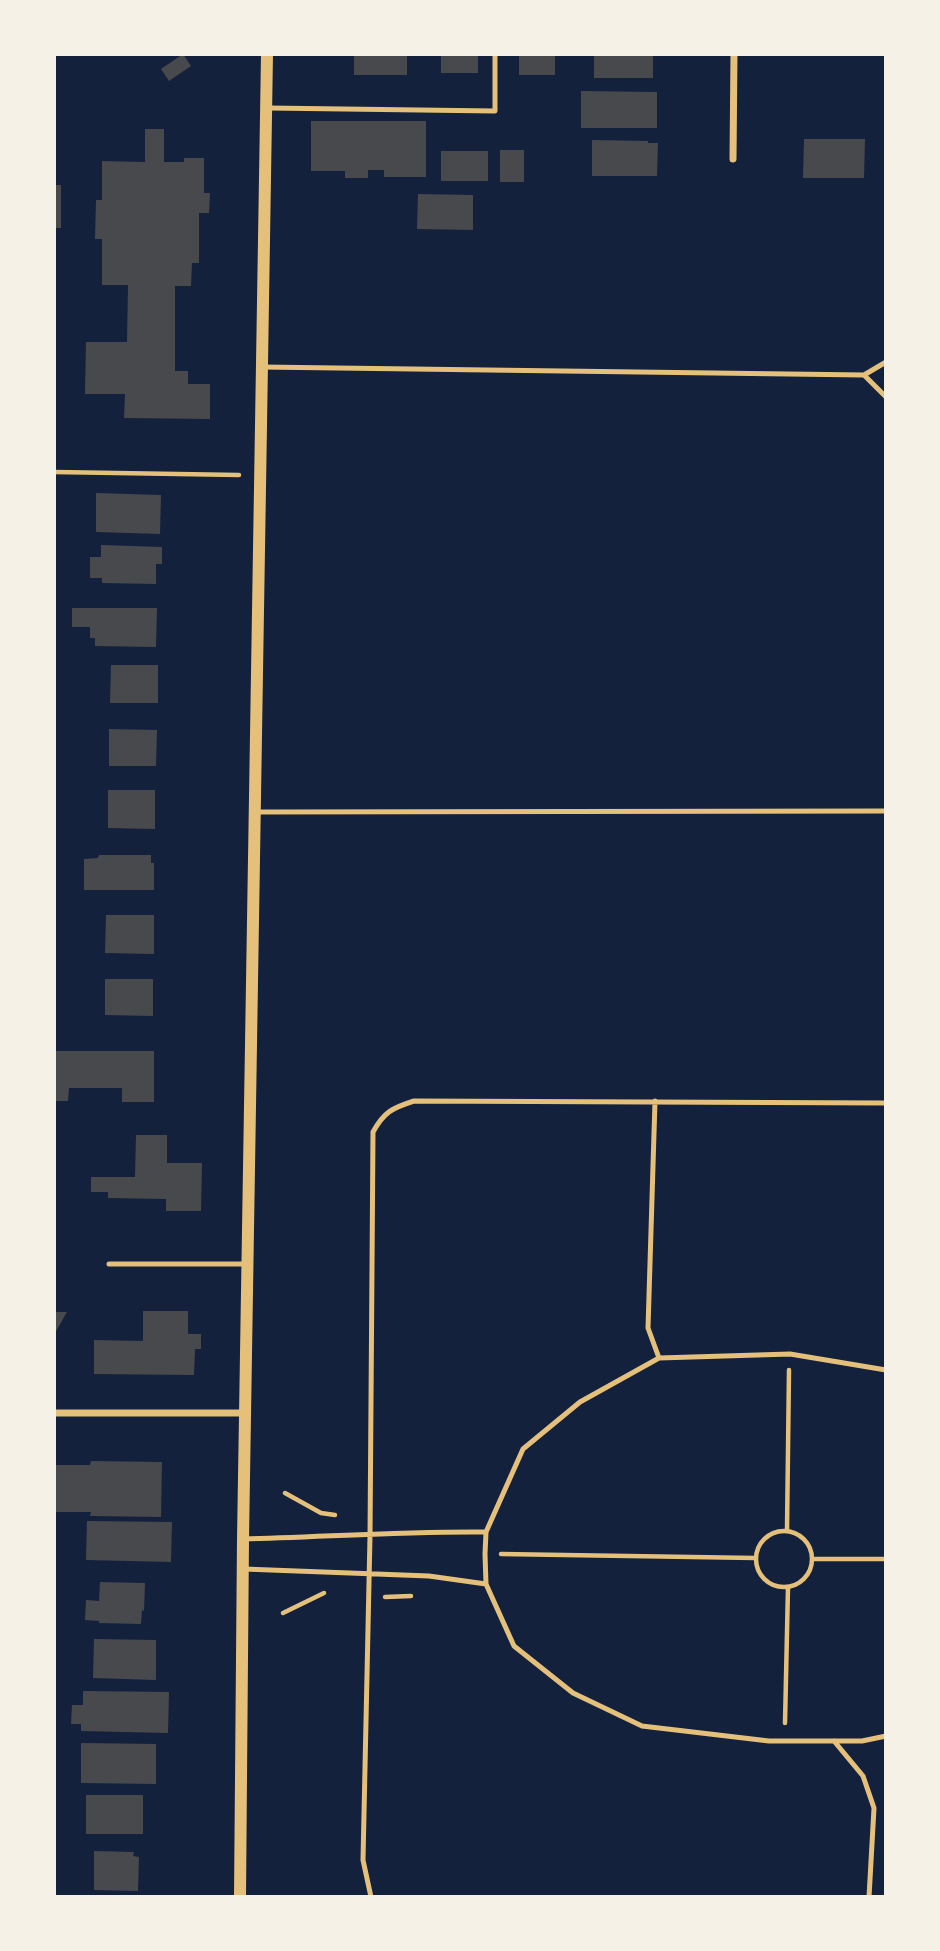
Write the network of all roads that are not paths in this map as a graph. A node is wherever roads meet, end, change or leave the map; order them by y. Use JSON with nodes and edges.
{"nodes":[{"id":1,"x":267,"y":54,"type":"edge"},
{"id":2,"x":495,"y":54,"type":"edge"},
{"id":3,"x":734,"y":54,"type":"edge"},
{"id":4,"x":266,"y":108,"type":"junction"},
{"id":5,"x":733,"y":159,"type":"dead end"},
{"id":6,"x":886,"y":362,"type":"edge"},
{"id":7,"x":262,"y":367,"type":"junction"},
{"id":8,"x":864,"y":375,"type":"junction"},
{"id":9,"x":886,"y":397,"type":"edge"},
{"id":10,"x":886,"y":811,"type":"edge"},
{"id":11,"x":256,"y":812,"type":"junction"},
{"id":12,"x":655,"y":1101,"type":"junction"},
{"id":13,"x":886,"y":1103,"type":"edge"},
{"id":14,"x":109,"y":1264,"type":"dead end"},
{"id":15,"x":248,"y":1264,"type":"junction"},
{"id":16,"x":659,"y":1358,"type":"junction"},
{"id":17,"x":886,"y":1370,"type":"edge"},
{"id":18,"x":54,"y":1413,"type":"edge"},
{"id":19,"x":246,"y":1413,"type":"junction"},
{"id":20,"x":486,"y":1532,"type":"junction"},
{"id":21,"x":370,"y":1536,"type":"junction"},
{"id":22,"x":243,"y":1539,"type":"junction"},
{"id":23,"x":243,"y":1569,"type":"junction"},
{"id":24,"x":369,"y":1574,"type":"junction"},
{"id":25,"x":486,"y":1584,"type":"junction"},
{"id":26,"x":886,"y":1736,"type":"edge"},
{"id":27,"x":834,"y":1741,"type":"junction"},
{"id":28,"x":240,"y":1897,"type":"edge"},
{"id":29,"x":371,"y":1897,"type":"edge"},
{"id":30,"x":869,"y":1897,"type":"edge"}],
"edges":[{"from":1,"to":4,"type":"street"},
{"from":2,"to":4,"type":"lane"},
{"from":3,"to":5,"type":"street"},
{"from":4,"to":7,"type":"street"},
{"from":6,"to":8,"type":"lane"},
{"from":7,"to":8,"type":"lane"},
{"from":7,"to":11,"type":"street"},
{"from":8,"to":9,"type":"lane"},
{"from":10,"to":11,"type":"lane"},
{"from":11,"to":15,"type":"street"},
{"from":12,"to":13,"type":"lane"},
{"from":12,"to":16,"type":"lane"},
{"from":12,"to":21,"type":"lane"},
{"from":14,"to":15,"type":"lane"},
{"from":15,"to":19,"type":"street"},
{"from":16,"to":17,"type":"lane"},
{"from":16,"to":20,"type":"lane"},
{"from":18,"to":19,"type":"street"},
{"from":19,"to":22,"type":"street"},
{"from":20,"to":21,"type":"lane"},
{"from":20,"to":25,"type":"lane"},
{"from":21,"to":22,"type":"lane"},
{"from":21,"to":24,"type":"lane"},
{"from":22,"to":23,"type":"street"},
{"from":23,"to":24,"type":"lane"},
{"from":23,"to":28,"type":"street"},
{"from":24,"to":25,"type":"lane"},
{"from":24,"to":29,"type":"lane"},
{"from":25,"to":27,"type":"lane"},
{"from":26,"to":27,"type":"lane"},
{"from":27,"to":30,"type":"lane"}]}
